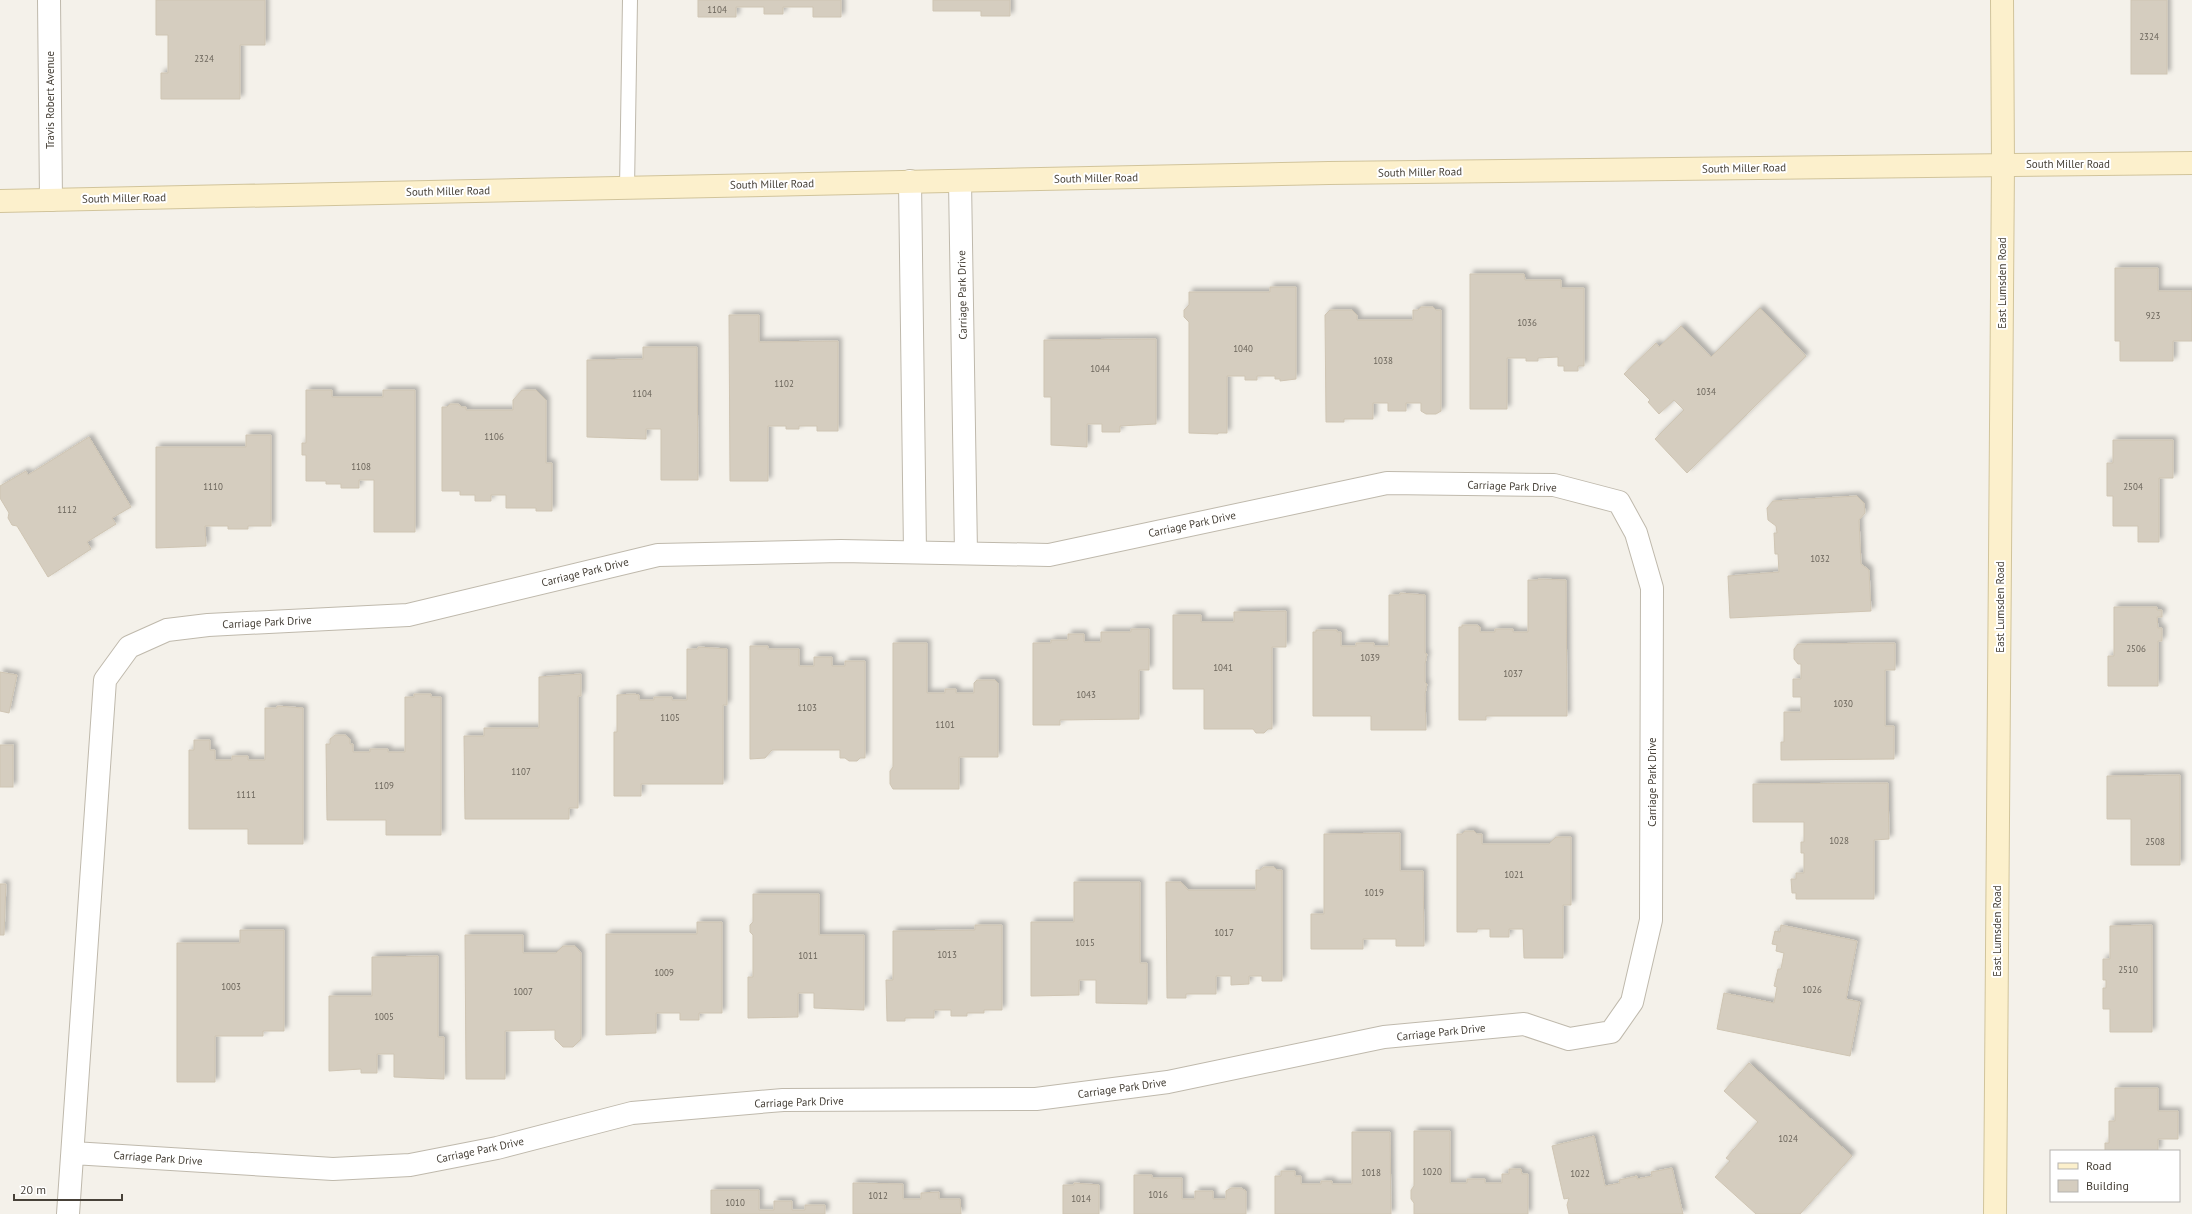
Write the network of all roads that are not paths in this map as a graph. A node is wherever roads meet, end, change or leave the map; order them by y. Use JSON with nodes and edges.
{"nodes":[{"id":1,"x":49,"y":0,"type":"edge"},
{"id":2,"x":630,"y":0,"type":"edge"},
{"id":3,"x":2002,"y":0,"type":"edge"},
{"id":4,"x":2003,"y":164,"type":"junction"},
{"id":5,"x":2192,"y":164,"type":"edge"},
{"id":6,"x":910,"y":181,"type":"junction"},
{"id":7,"x":960,"y":181,"type":"junction"},
{"id":8,"x":627,"y":188,"type":"junction"},
{"id":9,"x":50,"y":200,"type":"junction"},
{"id":10,"x":0,"y":201,"type":"edge"},
{"id":11,"x":915,"y":552,"type":"junction"},
{"id":12,"x":966,"y":553,"type":"junction"},
{"id":13,"x":73,"y":1153,"type":"junction"},
{"id":14,"x":68,"y":1214,"type":"edge"},
{"id":15,"x":1995,"y":1214,"type":"edge"}],
"edges":[{"from":1,"to":9,"type":"street","name":"Travis Robert Avenue"},
{"from":2,"to":8,"type":"lane"},
{"from":3,"to":4,"type":"street","name":"East Lumsden Road"},
{"from":4,"to":5,"type":"street","name":"South Miller Road"},
{"from":4,"to":7,"type":"street","name":"South Miller Road"},
{"from":4,"to":15,"type":"street","name":"East Lumsden Road"},
{"from":6,"to":7,"type":"street","name":"South Miller Road"},
{"from":6,"to":8,"type":"street","name":"South Miller Road"},
{"from":6,"to":11,"type":"street"},
{"from":7,"to":12,"type":"street","name":"Carriage Park Drive"},
{"from":8,"to":9,"type":"street","name":"South Miller Road"},
{"from":9,"to":10,"type":"street","name":"South Miller Road"},
{"from":11,"to":12,"type":"street","name":"Carriage Park Drive"},
{"from":11,"to":13,"type":"street","name":"Carriage Park Drive"},
{"from":12,"to":13,"type":"street","name":"Carriage Park Drive"},
{"from":13,"to":14,"type":"street","name":"Carriage Park Drive"}]}
